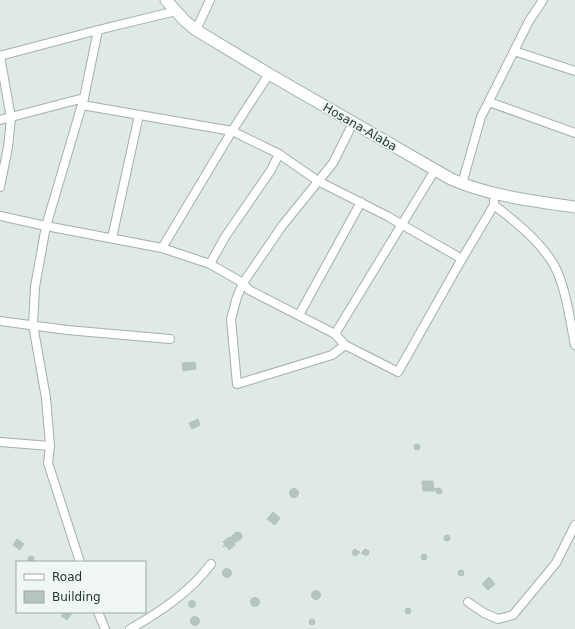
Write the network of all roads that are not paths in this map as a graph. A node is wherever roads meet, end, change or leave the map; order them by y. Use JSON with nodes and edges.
{"nodes":[{"id":1,"x":166,"y":0,"type":"edge"},
{"id":2,"x":210,"y":0,"type":"edge"},
{"id":3,"x":543,"y":0,"type":"edge"},
{"id":4,"x":176,"y":11,"type":"junction"},
{"id":5,"x":98,"y":30,"type":"junction"},
{"id":6,"x":196,"y":30,"type":"junction"},
{"id":7,"x":514,"y":51,"type":"junction"},
{"id":8,"x":0,"y":56,"type":"edge"},
{"id":9,"x":575,"y":71,"type":"edge"},
{"id":10,"x":269,"y":74,"type":"junction"},
{"id":11,"x":83,"y":101,"type":"junction"},
{"id":12,"x":489,"y":102,"type":"junction"},
{"id":13,"x":139,"y":115,"type":"junction"},
{"id":14,"x":11,"y":118,"type":"junction"},
{"id":15,"x":0,"y":120,"type":"edge"},
{"id":16,"x":353,"y":123,"type":"junction"},
{"id":17,"x":232,"y":131,"type":"junction"},
{"id":18,"x":575,"y":133,"type":"edge"},
{"id":19,"x":279,"y":154,"type":"junction"},
{"id":20,"x":435,"y":170,"type":"junction"},
{"id":21,"x":318,"y":180,"type":"junction"},
{"id":22,"x":462,"y":184,"type":"junction"},
{"id":23,"x":0,"y":187,"type":"edge"},
{"id":24,"x":493,"y":192,"type":"junction"},
{"id":25,"x":361,"y":202,"type":"junction"},
{"id":26,"x":494,"y":205,"type":"junction"},
{"id":27,"x":575,"y":207,"type":"edge"},
{"id":28,"x":0,"y":216,"type":"edge"},
{"id":29,"x":402,"y":224,"type":"junction"},
{"id":30,"x":46,"y":226,"type":"junction"},
{"id":31,"x":112,"y":238,"type":"junction"},
{"id":32,"x":162,"y":248,"type":"junction"},
{"id":33,"x":462,"y":259,"type":"junction"},
{"id":34,"x":210,"y":264,"type":"junction"},
{"id":35,"x":243,"y":283,"type":"junction"},
{"id":36,"x":299,"y":315,"type":"junction"},
{"id":37,"x":0,"y":321,"type":"edge"},
{"id":38,"x":33,"y":325,"type":"junction"},
{"id":39,"x":335,"y":334,"type":"junction"},
{"id":40,"x":170,"y":339,"type":"dead end"},
{"id":41,"x":345,"y":345,"type":"junction"},
{"id":42,"x":575,"y":345,"type":"edge"},
{"id":43,"x":0,"y":442,"type":"edge"},
{"id":44,"x":50,"y":446,"type":"junction"},
{"id":45,"x":575,"y":525,"type":"edge"},
{"id":46,"x":80,"y":561,"type":"edge"},
{"id":47,"x":211,"y":564,"type":"dead end"},
{"id":48,"x":468,"y":602,"type":"dead end"},
{"id":49,"x":98,"y":613,"type":"edge"},
{"id":50,"x":105,"y":629,"type":"edge"},
{"id":51,"x":130,"y":629,"type":"edge"}],
"edges":[{"from":1,"to":4,"type":"main road","name":"Hosana-Alaba"},
{"from":2,"to":6,"type":"street"},
{"from":3,"to":7,"type":"street"},
{"from":4,"to":5,"type":"street"},
{"from":4,"to":6,"type":"main road","name":"Hosana-Alaba"},
{"from":5,"to":8,"type":"street"},
{"from":5,"to":11,"type":"street"},
{"from":6,"to":10,"type":"main road","name":"Hosana-Alaba"},
{"from":7,"to":9,"type":"street"},
{"from":7,"to":12,"type":"street"},
{"from":8,"to":14,"type":"street"},
{"from":10,"to":16,"type":"main road","name":"Hosana-Alaba"},
{"from":10,"to":17,"type":"street"},
{"from":11,"to":13,"type":"street"},
{"from":11,"to":14,"type":"street"},
{"from":11,"to":30,"type":"street"},
{"from":12,"to":18,"type":"street"},
{"from":12,"to":22,"type":"street"},
{"from":13,"to":17,"type":"street"},
{"from":13,"to":31,"type":"street"},
{"from":14,"to":15,"type":"street"},
{"from":14,"to":23,"type":"street"},
{"from":16,"to":20,"type":"main road","name":"Hosana-Alaba"},
{"from":16,"to":21,"type":"street"},
{"from":17,"to":19,"type":"street"},
{"from":17,"to":32,"type":"street"},
{"from":19,"to":21,"type":"street"},
{"from":19,"to":34,"type":"street"},
{"from":20,"to":22,"type":"main road","name":"Hosana-Alaba"},
{"from":20,"to":29,"type":"street"},
{"from":21,"to":25,"type":"street"},
{"from":21,"to":35,"type":"street"},
{"from":22,"to":24,"type":"main road","name":"Hosana-Alaba"},
{"from":24,"to":26,"type":"street"},
{"from":24,"to":27,"type":"main road","name":"Hosana-Alaba"},
{"from":25,"to":29,"type":"street"},
{"from":25,"to":36,"type":"street"},
{"from":26,"to":33,"type":"street"},
{"from":26,"to":42,"type":"street"},
{"from":28,"to":30,"type":"street"},
{"from":29,"to":33,"type":"street"},
{"from":29,"to":39,"type":"street"},
{"from":30,"to":31,"type":"street"},
{"from":30,"to":38,"type":"street"},
{"from":31,"to":32,"type":"street"},
{"from":32,"to":34,"type":"street"},
{"from":33,"to":41,"type":"street"},
{"from":34,"to":35,"type":"street"},
{"from":35,"to":36,"type":"street"},
{"from":35,"to":41,"type":"street"},
{"from":36,"to":39,"type":"street"},
{"from":37,"to":38,"type":"street"},
{"from":38,"to":40,"type":"street"},
{"from":38,"to":44,"type":"street"},
{"from":39,"to":41,"type":"street"},
{"from":43,"to":44,"type":"street"},
{"from":44,"to":46,"type":"street"},
{"from":45,"to":48,"type":"street"},
{"from":47,"to":51,"type":"street"},
{"from":49,"to":50,"type":"street"}]}
